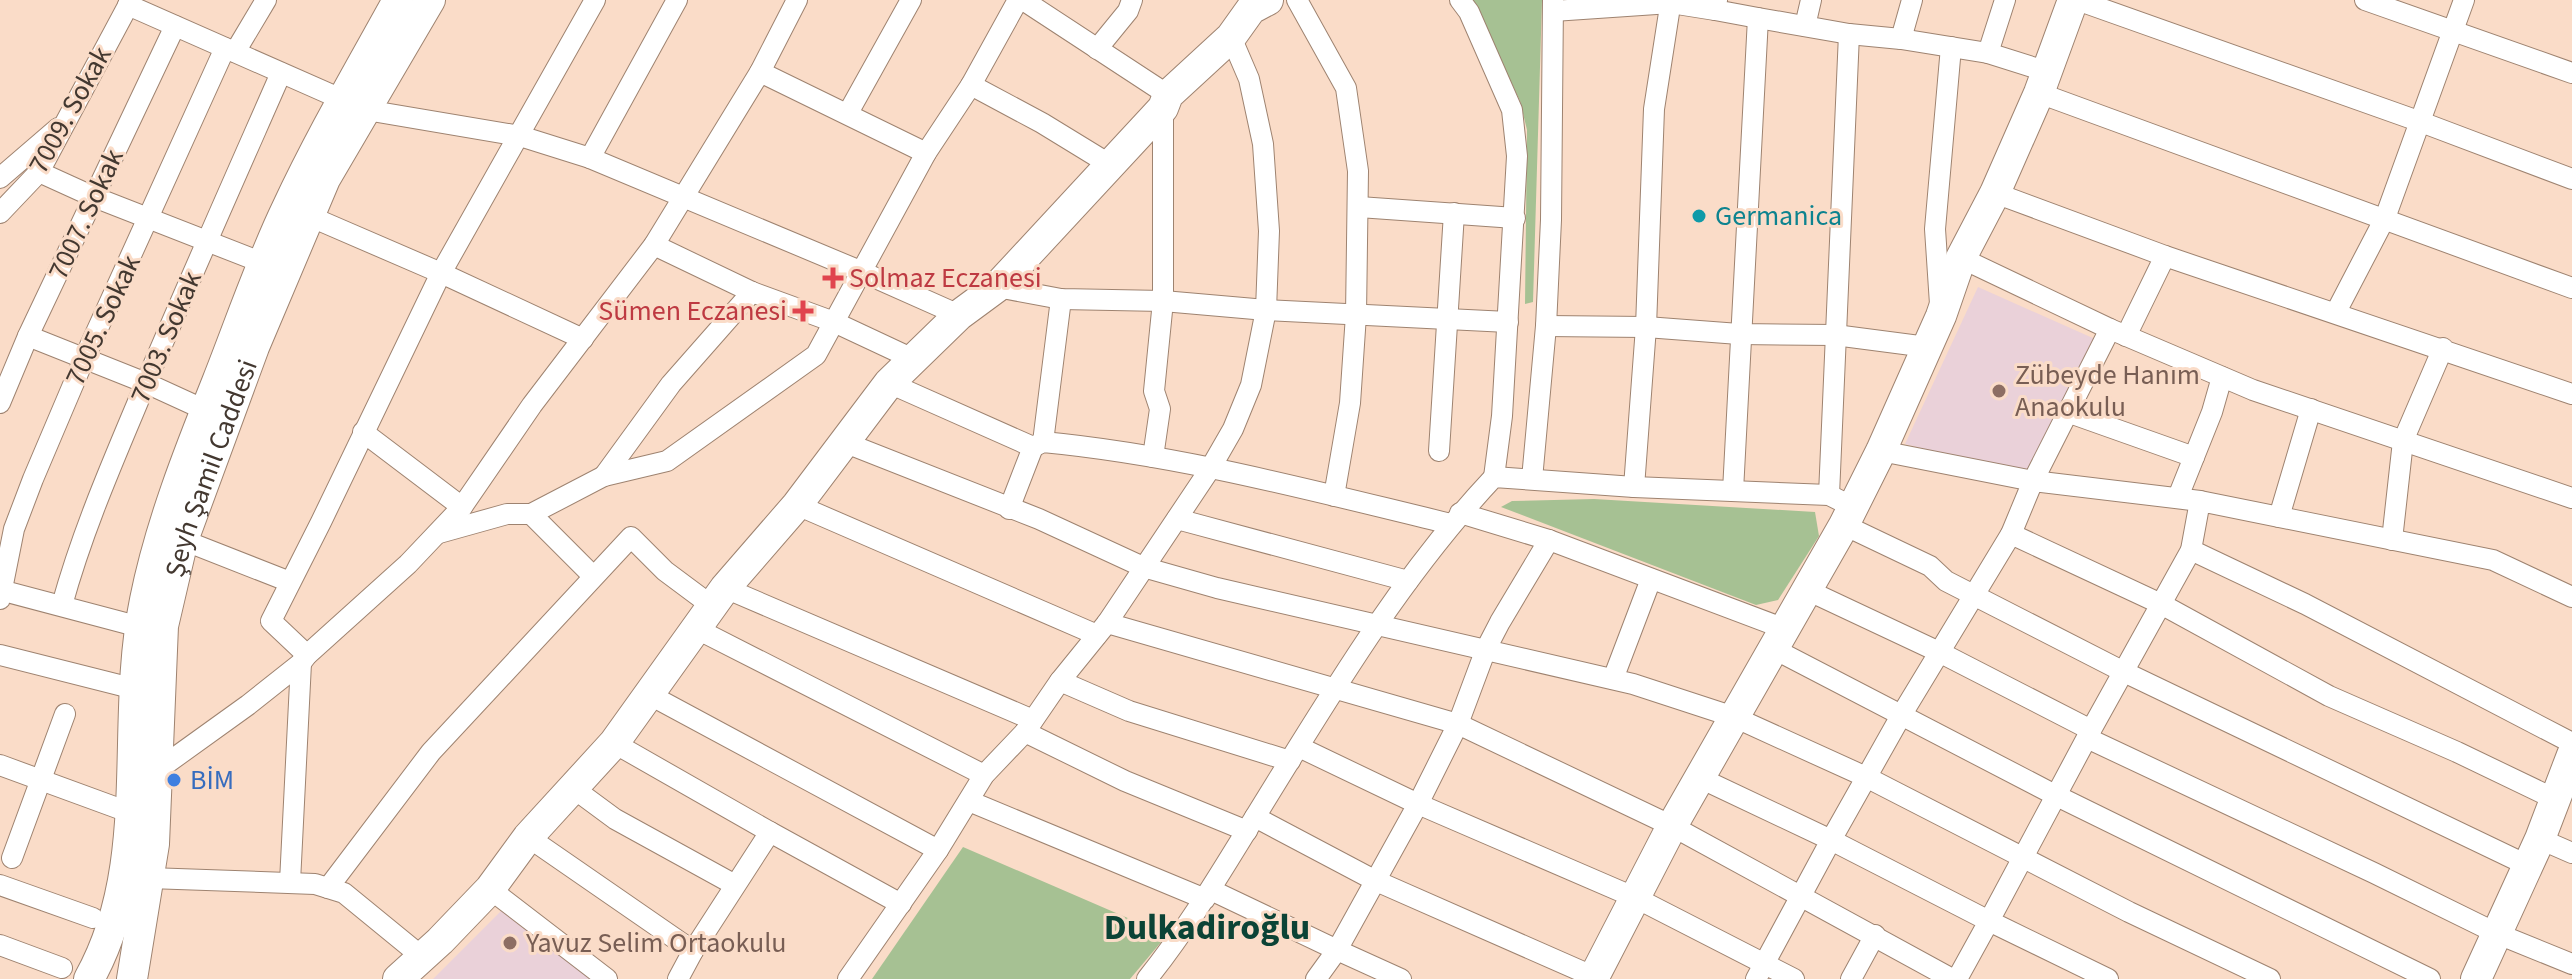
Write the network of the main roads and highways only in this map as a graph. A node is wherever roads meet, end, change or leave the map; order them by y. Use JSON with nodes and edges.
{"nodes":[{"id":1,"x":398,"y":0,"type":"edge"},
{"id":2,"x":430,"y":0,"type":"edge"},
{"id":3,"x":2075,"y":0,"type":"edge"},
{"id":4,"x":1255,"y":3,"type":"edge"},
{"id":5,"x":354,"y":105,"type":"junction"},
{"id":6,"x":2571,"y":758,"type":"edge"},
{"id":7,"x":76,"y":973,"type":"edge"},
{"id":8,"x":1595,"y":978,"type":"edge"},
{"id":9,"x":132,"y":979,"type":"edge"},
{"id":10,"x":398,"y":979,"type":"edge"},
{"id":11,"x":2476,"y":979,"type":"edge"}],
"edges":[{"from":1,"to":5,"type":"main road"},
{"from":2,"to":5,"type":"main road","name":"Şeyh Şamil Caddesi"},
{"from":3,"to":8,"type":"main road"},
{"from":4,"to":10,"type":"main road"},
{"from":5,"to":7,"type":"main road"},
{"from":5,"to":9,"type":"main road","name":"Şeyh Şamil Caddesi"},
{"from":6,"to":11,"type":"main road"}]}
